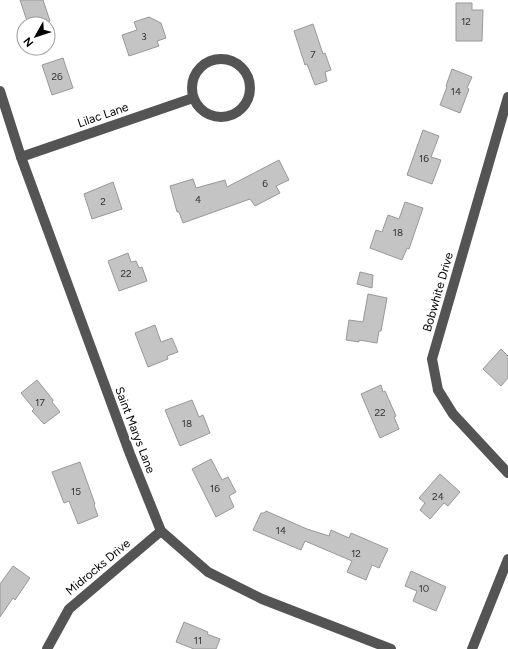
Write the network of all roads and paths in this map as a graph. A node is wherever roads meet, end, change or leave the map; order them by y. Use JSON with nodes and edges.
{"nodes":[{"id":1,"x":0,"y":91,"type":"edge"},
{"id":2,"x":508,"y":97,"type":"edge"},
{"id":3,"x":193,"y":98,"type":"junction"},
{"id":4,"x":21,"y":157,"type":"junction"},
{"id":5,"x":508,"y":473,"type":"edge"},
{"id":6,"x":161,"y":531,"type":"junction"},
{"id":7,"x":508,"y":559,"type":"edge"},
{"id":8,"x":47,"y":649,"type":"edge"},
{"id":9,"x":391,"y":649,"type":"edge"},
{"id":10,"x":472,"y":649,"type":"edge"}],
"edges":[{"from":1,"to":4,"type":"street","name":"Saint Marys Lane"},
{"from":2,"to":5,"type":"street","name":"Bobwhite Drive"},
{"from":3,"to":3,"type":"street"},
{"from":3,"to":4,"type":"street","name":"Lilac Lane"},
{"from":4,"to":6,"type":"street","name":"Saint Marys Lane"},
{"from":6,"to":8,"type":"street","name":"Midrocks Drive"},
{"from":6,"to":9,"type":"street","name":"Saint Marys Lane"},
{"from":7,"to":10,"type":"street"}]}
